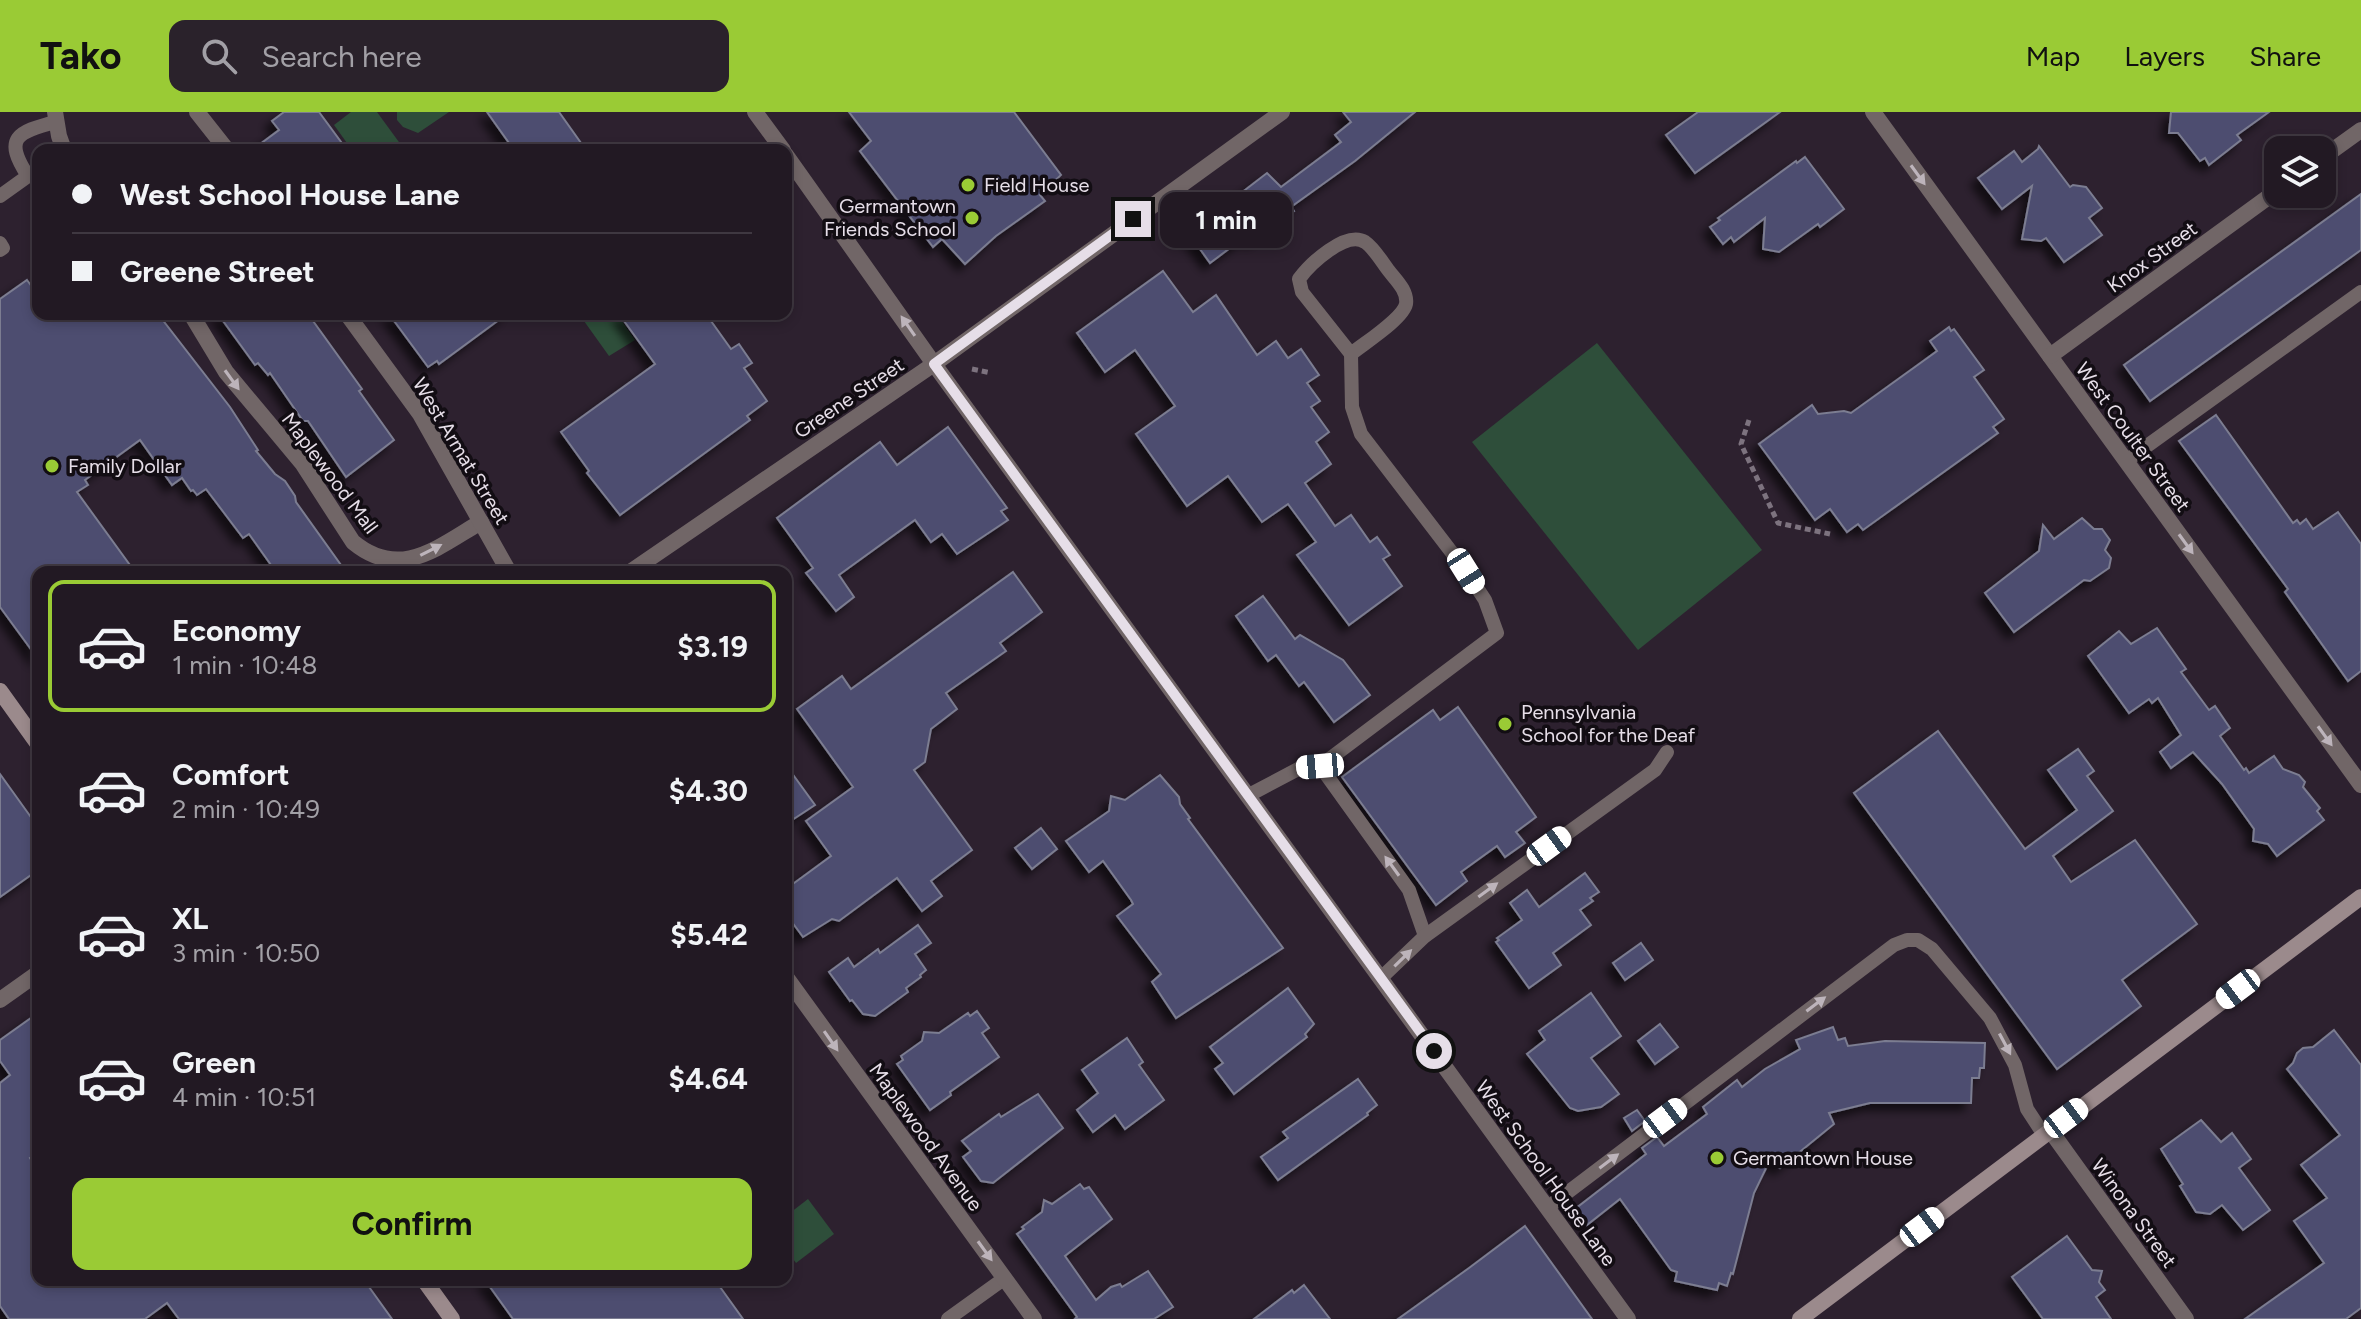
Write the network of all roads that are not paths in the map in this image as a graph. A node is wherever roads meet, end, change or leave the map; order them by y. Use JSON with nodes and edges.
{"nodes":[{"id":1,"x":197,"y":112,"type":"edge"},
{"id":2,"x":755,"y":112,"type":"edge"},
{"id":3,"x":1282,"y":112,"type":"edge"},
{"id":4,"x":1873,"y":112,"type":"edge"},
{"id":5,"x":55,"y":117,"type":"edge"},
{"id":6,"x":2361,"y":130,"type":"edge"},
{"id":7,"x":62,"y":144,"type":"edge"},
{"id":8,"x":222,"y":144,"type":"edge"},
{"id":9,"x":778,"y":144,"type":"edge"},
{"id":10,"x":2336,"y":148,"type":"edge"},
{"id":11,"x":792,"y":163,"type":"edge"},
{"id":12,"x":0,"y":196,"type":"edge"},
{"id":13,"x":2264,"y":200,"type":"edge"},
{"id":14,"x":0,"y":243,"type":"edge"},
{"id":15,"x":0,"y":250,"type":"edge"},
{"id":16,"x":2361,"y":292,"type":"edge"},
{"id":17,"x":195,"y":320,"type":"edge"},
{"id":18,"x":351,"y":320,"type":"edge"},
{"id":19,"x":1351,"y":354,"type":"junction"},
{"id":20,"x":2050,"y":356,"type":"junction"},
{"id":21,"x":934,"y":364,"type":"junction"},
{"id":22,"x":2126,"y":461,"type":"junction"},
{"id":23,"x":481,"y":522,"type":"junction"},
{"id":24,"x":506,"y":566,"type":"edge"},
{"id":25,"x":639,"y":566,"type":"edge"},
{"id":26,"x":0,"y":691,"type":"edge"},
{"id":27,"x":32,"y":736,"type":"edge"},
{"id":28,"x":1667,"y":752,"type":"dead end"},
{"id":29,"x":1320,"y":766,"type":"junction"},
{"id":30,"x":2361,"y":785,"type":"edge"},
{"id":31,"x":1249,"y":795,"type":"junction"},
{"id":32,"x":2361,"y":897,"type":"edge"},
{"id":33,"x":1425,"y":936,"type":"junction"},
{"id":34,"x":32,"y":977,"type":"edge"},
{"id":35,"x":1381,"y":978,"type":"junction"},
{"id":36,"x":792,"y":985,"type":"edge"},
{"id":37,"x":0,"y":1000,"type":"edge"},
{"id":38,"x":2047,"y":1133,"type":"junction"},
{"id":39,"x":1547,"y":1208,"type":"junction"},
{"id":40,"x":1005,"y":1278,"type":"junction"},
{"id":41,"x":428,"y":1286,"type":"edge"},
{"id":42,"x":452,"y":1319,"type":"edge"},
{"id":43,"x":948,"y":1319,"type":"edge"},
{"id":44,"x":1034,"y":1319,"type":"edge"},
{"id":45,"x":1628,"y":1319,"type":"edge"},
{"id":46,"x":1800,"y":1319,"type":"edge"},
{"id":47,"x":2186,"y":1319,"type":"edge"}],
"edges":[{"from":1,"to":8,"type":"street"},
{"from":2,"to":9,"type":"street","name":"West School House Lane"},
{"from":3,"to":21,"type":"street","name":"Greene Street"},
{"from":4,"to":20,"type":"street","name":"West Coulter Street","one_way":true},
{"from":5,"to":7,"type":"street"},
{"from":5,"to":12,"type":"lane"},
{"from":6,"to":10,"type":"street"},
{"from":21,"to":11,"type":"street","name":"West School House Lane","one_way":true},
{"from":13,"to":20,"type":"street","name":"Knox Street"},
{"from":14,"to":15,"type":"lane"},
{"from":16,"to":22,"type":"lane"},
{"from":17,"to":23,"type":"street","name":"Maplewood Mall","one_way":true},
{"from":18,"to":23,"type":"street","name":"West Armat Street"},
{"from":19,"to":19,"type":"lane"},
{"from":19,"to":29,"type":"lane"},
{"from":20,"to":22,"type":"street","name":"West Coulter Street"},
{"from":21,"to":25,"type":"street","name":"Greene Street"},
{"from":21,"to":31,"type":"street","name":"West School House Lane"},
{"from":22,"to":30,"type":"street","name":"West Coulter Street","one_way":true},
{"from":23,"to":24,"type":"street","name":"West Armat Street"},
{"from":26,"to":27,"type":"main road"},
{"from":33,"to":28,"type":"lane","one_way":true},
{"from":29,"to":31,"type":"lane"},
{"from":33,"to":29,"type":"lane","one_way":true},
{"from":31,"to":35,"type":"street","name":"West School House Lane"},
{"from":32,"to":38,"type":"main road"},
{"from":35,"to":33,"type":"lane","one_way":true},
{"from":34,"to":37,"type":"street"},
{"from":35,"to":39,"type":"street","name":"West School House Lane"},
{"from":36,"to":40,"type":"street","name":"Maplewood Avenue","one_way":true},
{"from":39,"to":38,"type":"lane","one_way":true},
{"from":38,"to":46,"type":"main road"},
{"from":38,"to":47,"type":"street","name":"Winona Street"},
{"from":39,"to":45,"type":"street","name":"West School House Lane"},
{"from":40,"to":43,"type":"lane"},
{"from":40,"to":44,"type":"street","name":"Maplewood Avenue"},
{"from":41,"to":42,"type":"main road"}]}
